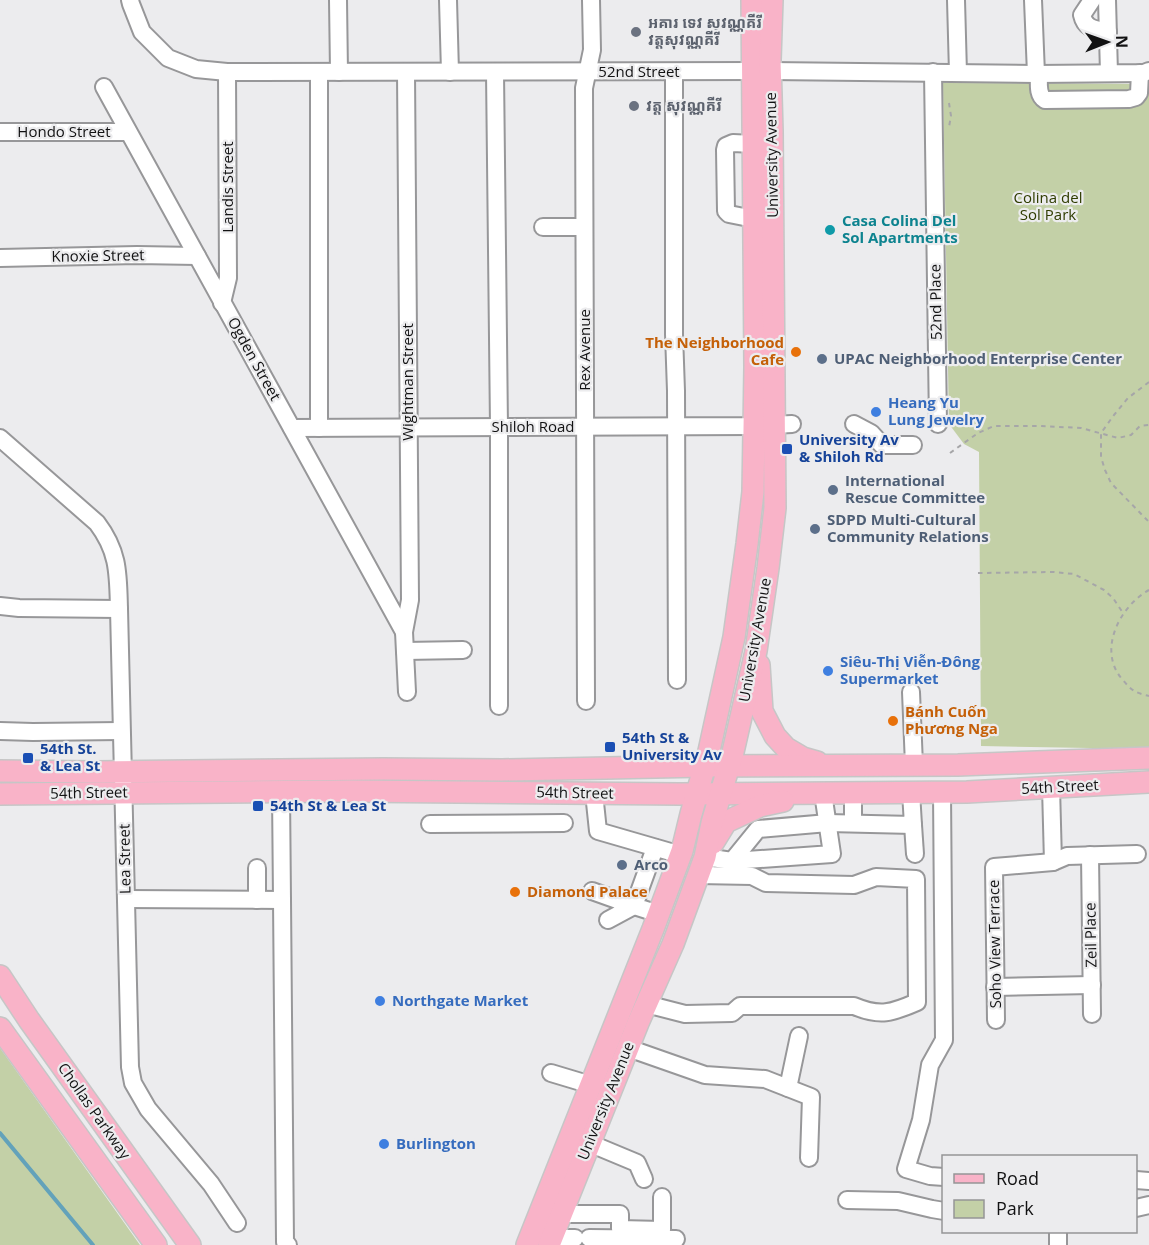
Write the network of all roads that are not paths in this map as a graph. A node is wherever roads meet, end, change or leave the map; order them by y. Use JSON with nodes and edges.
{"nodes":[{"id":1,"x":130,"y":0,"type":"edge"},
{"id":2,"x":338,"y":0,"type":"edge"},
{"id":3,"x":448,"y":0,"type":"edge"},
{"id":4,"x":591,"y":0,"type":"edge"},
{"id":5,"x":752,"y":0,"type":"edge"},
{"id":6,"x":772,"y":0,"type":"edge"},
{"id":7,"x":956,"y":0,"type":"edge"},
{"id":8,"x":1033,"y":0,"type":"edge"},
{"id":9,"x":1092,"y":0,"type":"edge"},
{"id":10,"x":1107,"y":0,"type":"edge"},
{"id":11,"x":1108,"y":32,"type":"junction"},
{"id":12,"x":761,"y":71,"type":"junction"},
{"id":13,"x":227,"y":72,"type":"junction"},
{"id":14,"x":319,"y":72,"type":"junction"},
{"id":15,"x":339,"y":72,"type":"junction"},
{"id":16,"x":406,"y":72,"type":"junction"},
{"id":17,"x":450,"y":72,"type":"junction"},
{"id":18,"x":495,"y":72,"type":"junction"},
{"id":19,"x":587,"y":72,"type":"junction"},
{"id":20,"x":675,"y":72,"type":"junction"},
{"id":21,"x":933,"y":72,"type":"junction"},
{"id":22,"x":1144,"y":72,"type":"edge"},
{"id":23,"x":958,"y":73,"type":"junction"},
{"id":24,"x":1109,"y":73,"type":"junction"},
{"id":25,"x":1037,"y":74,"type":"junction"},
{"id":26,"x":104,"y":87,"type":"dead end"},
{"id":27,"x":0,"y":132,"type":"edge"},
{"id":28,"x":128,"y":132,"type":"junction"},
{"id":29,"x":543,"y":226,"type":"dead end"},
{"id":30,"x":584,"y":227,"type":"junction"},
{"id":31,"x":197,"y":256,"type":"junction"},
{"id":32,"x":0,"y":258,"type":"edge"},
{"id":33,"x":222,"y":303,"type":"junction"},
{"id":34,"x":854,"y":424,"type":"dead end"},
{"id":35,"x":938,"y":424,"type":"dead end"},
{"id":36,"x":774,"y":425,"type":"junction"},
{"id":37,"x":677,"y":426,"type":"junction"},
{"id":38,"x":499,"y":427,"type":"junction"},
{"id":39,"x":585,"y":427,"type":"junction"},
{"id":40,"x":292,"y":428,"type":"junction"},
{"id":41,"x":319,"y":428,"type":"junction"},
{"id":42,"x":409,"y":428,"type":"junction"},
{"id":43,"x":0,"y":438,"type":"edge"},
{"id":44,"x":913,"y":445,"type":"dead end"},
{"id":45,"x":0,"y":606,"type":"edge"},
{"id":46,"x":119,"y":609,"type":"junction"},
{"id":47,"x":404,"y":632,"type":"junction"},
{"id":48,"x":464,"y":650,"type":"dead end"},
{"id":49,"x":405,"y":651,"type":"junction"},
{"id":50,"x":756,"y":651,"type":"junction"},
{"id":51,"x":677,"y":680,"type":"dead end"},
{"id":52,"x":407,"y":692,"type":"dead end"},
{"id":53,"x":911,"y":692,"type":"dead end"},
{"id":54,"x":586,"y":701,"type":"dead end"},
{"id":55,"x":499,"y":706,"type":"dead end"},
{"id":56,"x":0,"y":731,"type":"edge"},
{"id":57,"x":121,"y":731,"type":"junction"},
{"id":58,"x":1149,"y":758,"type":"edge"},
{"id":59,"x":826,"y":765,"type":"junction"},
{"id":60,"x":914,"y":765,"type":"junction"},
{"id":61,"x":705,"y":766,"type":"junction"},
{"id":62,"x":729,"y":766,"type":"junction"},
{"id":63,"x":472,"y":770,"type":"junction"},
{"id":64,"x":0,"y":771,"type":"edge"},
{"id":65,"x":123,"y":771,"type":"junction"},
{"id":66,"x":1149,"y":782,"type":"edge"},
{"id":67,"x":1051,"y":787,"type":"junction"},
{"id":68,"x":430,"y":791,"type":"junction"},
{"id":69,"x":280,"y":792,"type":"junction"},
{"id":70,"x":852,"y":792,"type":"junction"},
{"id":71,"x":911,"y":792,"type":"junction"},
{"id":72,"x":942,"y":792,"type":"junction"},
{"id":73,"x":124,"y":793,"type":"junction"},
{"id":74,"x":594,"y":793,"type":"junction"},
{"id":75,"x":697,"y":793,"type":"junction"},
{"id":76,"x":721,"y":793,"type":"junction"},
{"id":77,"x":823,"y":793,"type":"junction"},
{"id":78,"x":0,"y":794,"type":"edge"},
{"id":79,"x":564,"y":823,"type":"dead end"},
{"id":80,"x":828,"y":823,"type":"junction"},
{"id":81,"x":853,"y":823,"type":"junction"},
{"id":82,"x":430,"y":824,"type":"dead end"},
{"id":83,"x":913,"y":825,"type":"junction"},
{"id":84,"x":655,"y":848,"type":"junction"},
{"id":85,"x":915,"y":854,"type":"dead end"},
{"id":86,"x":1137,"y":854,"type":"dead end"},
{"id":87,"x":681,"y":855,"type":"junction"},
{"id":88,"x":1090,"y":855,"type":"junction"},
{"id":89,"x":732,"y":861,"type":"junction"},
{"id":90,"x":1053,"y":862,"type":"junction"},
{"id":91,"x":702,"y":866,"type":"junction"},
{"id":92,"x":257,"y":868,"type":"dead end"},
{"id":93,"x":592,"y":891,"type":"dead end"},
{"id":94,"x":126,"y":899,"type":"junction"},
{"id":95,"x":257,"y":900,"type":"junction"},
{"id":96,"x":282,"y":900,"type":"junction"},
{"id":97,"x":634,"y":906,"type":"junction"},
{"id":98,"x":658,"y":914,"type":"junction"},
{"id":99,"x":608,"y":920,"type":"dead end"},
{"id":100,"x":0,"y":976,"type":"edge"},
{"id":101,"x":1092,"y":985,"type":"junction"},
{"id":102,"x":995,"y":987,"type":"junction"},
{"id":103,"x":646,"y":1004,"type":"junction"},
{"id":104,"x":1092,"y":1014,"type":"dead end"},
{"id":105,"x":996,"y":1020,"type":"dead end"},
{"id":106,"x":0,"y":1028,"type":"edge"},
{"id":107,"x":799,"y":1036,"type":"dead end"},
{"id":108,"x":628,"y":1048,"type":"junction"},
{"id":109,"x":551,"y":1073,"type":"dead end"},
{"id":110,"x":591,"y":1085,"type":"junction"},
{"id":111,"x":788,"y":1088,"type":"junction"},
{"id":112,"x":589,"y":1143,"type":"junction"},
{"id":113,"x":809,"y":1158,"type":"dead end"},
{"id":114,"x":942,"y":1177,"type":"edge"},
{"id":115,"x":644,"y":1179,"type":"dead end"},
{"id":116,"x":662,"y":1197,"type":"dead end"},
{"id":117,"x":847,"y":1200,"type":"dead end"},
{"id":118,"x":942,"y":1210,"type":"edge"},
{"id":119,"x":561,"y":1214,"type":"junction"},
{"id":120,"x":237,"y":1223,"type":"dead end"},
{"id":121,"x":676,"y":1239,"type":"dead end"},
{"id":122,"x":550,"y":1241,"type":"edge"},
{"id":123,"x":156,"y":1245,"type":"edge"},
{"id":124,"x":190,"y":1245,"type":"edge"},
{"id":125,"x":288,"y":1245,"type":"edge"},
{"id":126,"x":527,"y":1245,"type":"edge"}],
"edges":[{"from":1,"to":13,"type":"street","name":"52nd Street"},
{"from":2,"to":15,"type":"street"},
{"from":3,"to":17,"type":"street"},
{"from":4,"to":19,"type":"street","name":"Rex Avenue"},
{"from":5,"to":12,"type":"main road","name":"University Avenue"},
{"from":6,"to":12,"type":"main road","name":"University Avenue"},
{"from":7,"to":23,"type":"street"},
{"from":8,"to":25,"type":"street"},
{"from":9,"to":11,"type":"street"},
{"from":10,"to":11,"type":"street"},
{"from":11,"to":24,"type":"street"},
{"from":12,"to":20,"type":"street","name":"52nd Street"},
{"from":12,"to":21,"type":"street","name":"52nd Street"},
{"from":12,"to":36,"type":"main road","name":"University Avenue"},
{"from":12,"to":36,"type":"main road","name":"University Avenue"},
{"from":13,"to":14,"type":"street","name":"52nd Street"},
{"from":13,"to":33,"type":"street","name":"Landis Street"},
{"from":14,"to":15,"type":"street","name":"52nd Street"},
{"from":14,"to":41,"type":"street"},
{"from":15,"to":16,"type":"street","name":"52nd Street"},
{"from":16,"to":17,"type":"street","name":"52nd Street"},
{"from":16,"to":42,"type":"street","name":"Wightman Street"},
{"from":17,"to":18,"type":"street","name":"52nd Street"},
{"from":18,"to":19,"type":"street","name":"52nd Street"},
{"from":18,"to":38,"type":"street"},
{"from":19,"to":20,"type":"street","name":"52nd Street"},
{"from":19,"to":30,"type":"street","name":"Rex Avenue"},
{"from":20,"to":37,"type":"street"},
{"from":21,"to":23,"type":"street","name":"52nd Street"},
{"from":21,"to":35,"type":"street","name":"52nd Place"},
{"from":22,"to":24,"type":"street","name":"52nd Street"},
{"from":22,"to":25,"type":"street"},
{"from":23,"to":25,"type":"street","name":"52nd Street"},
{"from":24,"to":25,"type":"street","name":"52nd Street"},
{"from":26,"to":28,"type":"street","name":"Ogden Street"},
{"from":27,"to":28,"type":"street","name":"Hondo Street"},
{"from":28,"to":31,"type":"street","name":"Ogden Street"},
{"from":29,"to":30,"type":"street"},
{"from":30,"to":39,"type":"street","name":"Rex Avenue"},
{"from":31,"to":32,"type":"street","name":"Knoxie Street"},
{"from":31,"to":33,"type":"street","name":"Ogden Street"},
{"from":33,"to":40,"type":"street","name":"Ogden Street"},
{"from":34,"to":44,"type":"street"},
{"from":36,"to":37,"type":"street","name":"Shiloh Road"},
{"from":36,"to":50,"type":"main road","name":"University Avenue"},
{"from":36,"to":61,"type":"main road","name":"University Avenue"},
{"from":37,"to":39,"type":"street","name":"Shiloh Road"},
{"from":37,"to":51,"type":"street"},
{"from":38,"to":39,"type":"street","name":"Shiloh Road"},
{"from":38,"to":42,"type":"street","name":"Shiloh Road"},
{"from":38,"to":55,"type":"street"},
{"from":39,"to":54,"type":"street","name":"Rex Avenue"},
{"from":40,"to":41,"type":"street","name":"Shiloh Road"},
{"from":40,"to":47,"type":"street","name":"Ogden Street"},
{"from":41,"to":42,"type":"street","name":"Shiloh Road"},
{"from":42,"to":47,"type":"street","name":"Wightman Street"},
{"from":43,"to":46,"type":"street","name":"Lea Street"},
{"from":45,"to":46,"type":"street"},
{"from":46,"to":57,"type":"street","name":"Lea Street"},
{"from":47,"to":49,"type":"street","name":"Wightman Street"},
{"from":48,"to":49,"type":"street"},
{"from":49,"to":52,"type":"street","name":"Wightman Street"},
{"from":50,"to":59,"type":"main road"},
{"from":50,"to":62,"type":"main road","name":"University Avenue"},
{"from":53,"to":60,"type":"street"},
{"from":56,"to":57,"type":"street"},
{"from":57,"to":65,"type":"street","name":"Lea Street"},
{"from":58,"to":60,"type":"main road","name":"54th Street"},
{"from":59,"to":60,"type":"main road","name":"54th Street"},
{"from":59,"to":62,"type":"main road","name":"54th Street"},
{"from":61,"to":62,"type":"main road","name":"54th Street"},
{"from":61,"to":63,"type":"main road","name":"54th Street"},
{"from":61,"to":75,"type":"main road","name":"University Avenue"},
{"from":62,"to":76,"type":"main road","name":"University Avenue"},
{"from":63,"to":65,"type":"main road","name":"54th Street"},
{"from":63,"to":68,"type":"main road"},
{"from":64,"to":65,"type":"main road","name":"54th Street"},
{"from":65,"to":73,"type":"street","name":"Lea Street"},
{"from":66,"to":67,"type":"main road","name":"54th Street"},
{"from":67,"to":72,"type":"main road","name":"54th Street"},
{"from":67,"to":90,"type":"street"},
{"from":68,"to":69,"type":"main road","name":"54th Street"},
{"from":68,"to":74,"type":"main road","name":"54th Street"},
{"from":69,"to":73,"type":"main road","name":"54th Street"},
{"from":69,"to":96,"type":"street"},
{"from":70,"to":71,"type":"main road","name":"54th Street"},
{"from":70,"to":77,"type":"main road","name":"54th Street"},
{"from":70,"to":81,"type":"street"},
{"from":71,"to":72,"type":"main road","name":"54th Street"},
{"from":71,"to":83,"type":"street"},
{"from":72,"to":114,"type":"street"},
{"from":73,"to":78,"type":"main road","name":"54th Street"},
{"from":73,"to":94,"type":"street","name":"Lea Street"},
{"from":74,"to":75,"type":"main road","name":"54th Street"},
{"from":74,"to":84,"type":"street"},
{"from":75,"to":76,"type":"main road","name":"54th Street"},
{"from":75,"to":87,"type":"main road","name":"University Avenue"},
{"from":76,"to":77,"type":"main road","name":"54th Street"},
{"from":76,"to":91,"type":"main road","name":"University Avenue"},
{"from":77,"to":80,"type":"street"},
{"from":77,"to":91,"type":"main road"},
{"from":79,"to":82,"type":"street"},
{"from":80,"to":81,"type":"street"},
{"from":80,"to":89,"type":"street"},
{"from":80,"to":89,"type":"street"},
{"from":81,"to":83,"type":"street"},
{"from":83,"to":85,"type":"street"},
{"from":84,"to":87,"type":"street"},
{"from":84,"to":97,"type":"street"},
{"from":86,"to":88,"type":"street"},
{"from":87,"to":98,"type":"main road","name":"University Avenue"},
{"from":88,"to":90,"type":"street"},
{"from":88,"to":101,"type":"street","name":"Zeil Place"},
{"from":89,"to":91,"type":"street"},
{"from":90,"to":102,"type":"street","name":"Soho View Terrace"},
{"from":91,"to":103,"type":"main road","name":"University Avenue"},
{"from":91,"to":103,"type":"street"},
{"from":92,"to":95,"type":"street"},
{"from":93,"to":97,"type":"street"},
{"from":94,"to":95,"type":"street"},
{"from":94,"to":120,"type":"street","name":"Lea Street"},
{"from":95,"to":96,"type":"street"},
{"from":96,"to":125,"type":"street"},
{"from":97,"to":98,"type":"street"},
{"from":97,"to":99,"type":"street"},
{"from":98,"to":110,"type":"main road","name":"University Avenue"},
{"from":100,"to":124,"type":"main road","name":"Chollas Parkway"},
{"from":101,"to":102,"type":"street"},
{"from":101,"to":104,"type":"street","name":"Zeil Place"},
{"from":102,"to":105,"type":"street","name":"Soho View Terrace"},
{"from":103,"to":108,"type":"main road","name":"University Avenue"},
{"from":106,"to":123,"type":"main road","name":"Chollas Parkway"},
{"from":107,"to":111,"type":"street"},
{"from":108,"to":111,"type":"street"},
{"from":108,"to":112,"type":"main road","name":"University Avenue"},
{"from":109,"to":110,"type":"street"},
{"from":110,"to":126,"type":"main road","name":"University Avenue"},
{"from":111,"to":113,"type":"street"},
{"from":112,"to":115,"type":"street"},
{"from":112,"to":119,"type":"main road","name":"University Avenue"},
{"from":116,"to":119,"type":"street"},
{"from":117,"to":118,"type":"street"},
{"from":119,"to":122,"type":"main road","name":"University Avenue"},
{"from":121,"to":122,"type":"street"}]}
